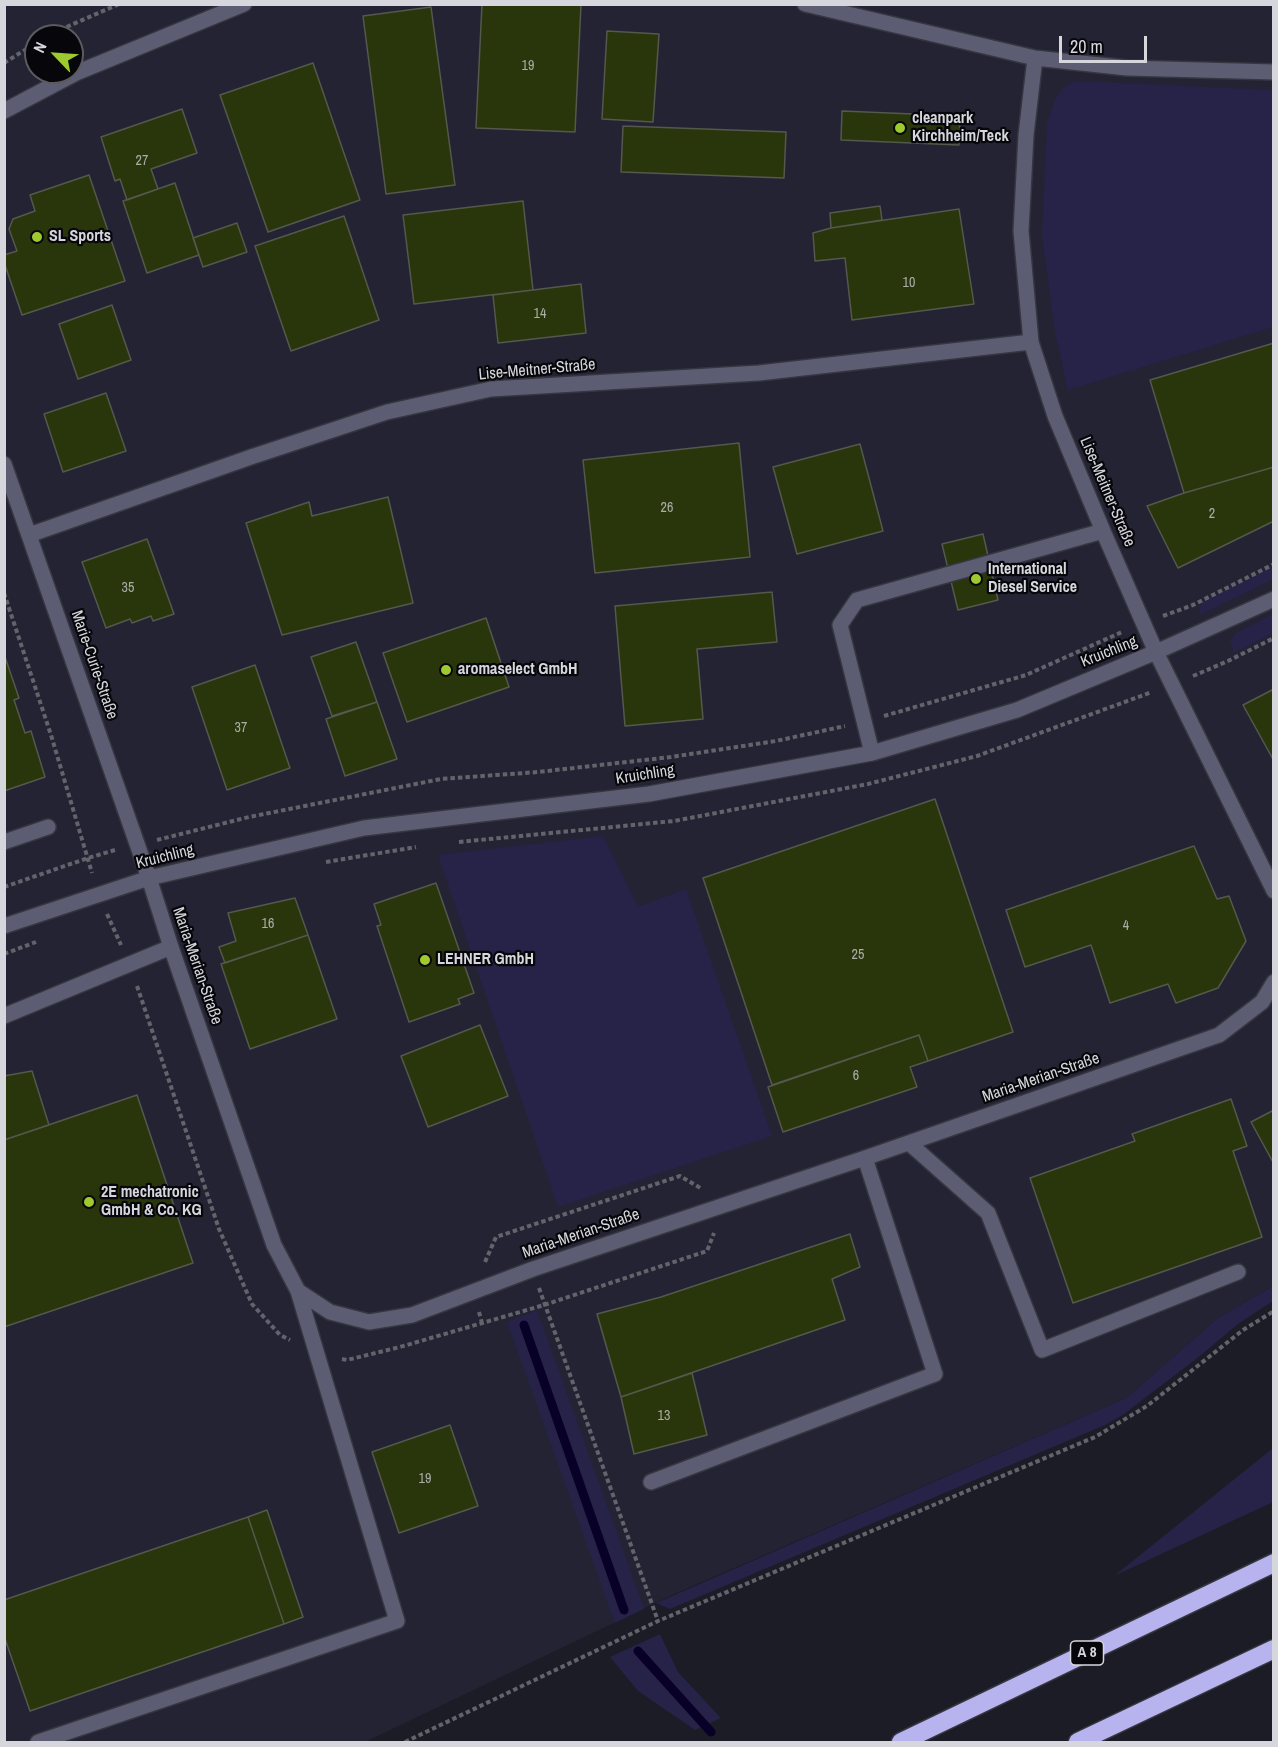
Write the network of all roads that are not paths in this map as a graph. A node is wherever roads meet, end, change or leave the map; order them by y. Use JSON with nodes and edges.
{"nodes":[{"id":1,"x":244,"y":4,"type":"edge"},
{"id":2,"x":805,"y":4,"type":"edge"},
{"id":3,"x":1035,"y":58,"type":"junction"},
{"id":4,"x":1274,"y":72,"type":"edge"},
{"id":5,"x":5,"y":108,"type":"edge"},
{"id":6,"x":1031,"y":342,"type":"junction"},
{"id":7,"x":4,"y":464,"type":"edge"},
{"id":8,"x":1103,"y":531,"type":"junction"},
{"id":9,"x":29,"y":535,"type":"junction"},
{"id":10,"x":1274,"y":599,"type":"edge"},
{"id":11,"x":1156,"y":652,"type":"junction"},
{"id":12,"x":872,"y":753,"type":"junction"},
{"id":13,"x":48,"y":827,"type":"dead end"},
{"id":14,"x":4,"y":842,"type":"edge"},
{"id":15,"x":149,"y":878,"type":"junction"},
{"id":16,"x":1274,"y":891,"type":"edge"},
{"id":17,"x":4,"y":926,"type":"edge"},
{"id":18,"x":171,"y":947,"type":"junction"},
{"id":19,"x":1274,"y":982,"type":"edge"},
{"id":20,"x":4,"y":1016,"type":"edge"},
{"id":21,"x":909,"y":1143,"type":"junction"},
{"id":22,"x":864,"y":1158,"type":"junction"},
{"id":23,"x":1238,"y":1272,"type":"dead end"},
{"id":24,"x":298,"y":1291,"type":"junction"},
{"id":25,"x":651,"y":1482,"type":"dead end"},
{"id":26,"x":1274,"y":1563,"type":"edge"},
{"id":27,"x":1274,"y":1648,"type":"edge"},
{"id":28,"x":38,"y":1743,"type":"edge"},
{"id":29,"x":901,"y":1743,"type":"edge"},
{"id":30,"x":1078,"y":1743,"type":"edge"}],
"edges":[{"from":1,"to":5,"type":"street"},
{"from":2,"to":3,"type":"street"},
{"from":3,"to":4,"type":"street"},
{"from":3,"to":6,"type":"street","name":"Lise-Meitner-Straße"},
{"from":6,"to":8,"type":"street","name":"Lise-Meitner-Straße"},
{"from":6,"to":9,"type":"street","name":"Lise-Meitner-Straße"},
{"from":7,"to":9,"type":"street","name":"Marie-Curie-Straße"},
{"from":8,"to":11,"type":"street","name":"Lise-Meitner-Straße"},
{"from":8,"to":12,"type":"street"},
{"from":9,"to":15,"type":"street","name":"Marie-Curie-Straße"},
{"from":10,"to":11,"type":"street","name":"Kruichling"},
{"from":11,"to":12,"type":"street","name":"Kruichling"},
{"from":11,"to":16,"type":"street"},
{"from":12,"to":15,"type":"street","name":"Kruichling"},
{"from":13,"to":14,"type":"street"},
{"from":15,"to":17,"type":"street","name":"Kruichling"},
{"from":15,"to":18,"type":"street","name":"Maria-Merian-Straße"},
{"from":18,"to":20,"type":"street"},
{"from":18,"to":24,"type":"street","name":"Maria-Merian-Straße"},
{"from":19,"to":21,"type":"street","name":"Maria-Merian-Straße"},
{"from":21,"to":22,"type":"street","name":"Maria-Merian-Straße"},
{"from":21,"to":23,"type":"street"},
{"from":22,"to":24,"type":"street","name":"Maria-Merian-Straße"},
{"from":22,"to":25,"type":"street"},
{"from":24,"to":28,"type":"street"},
{"from":26,"to":29,"type":"highway","number":"A 8"},
{"from":27,"to":30,"type":"highway"}]}
